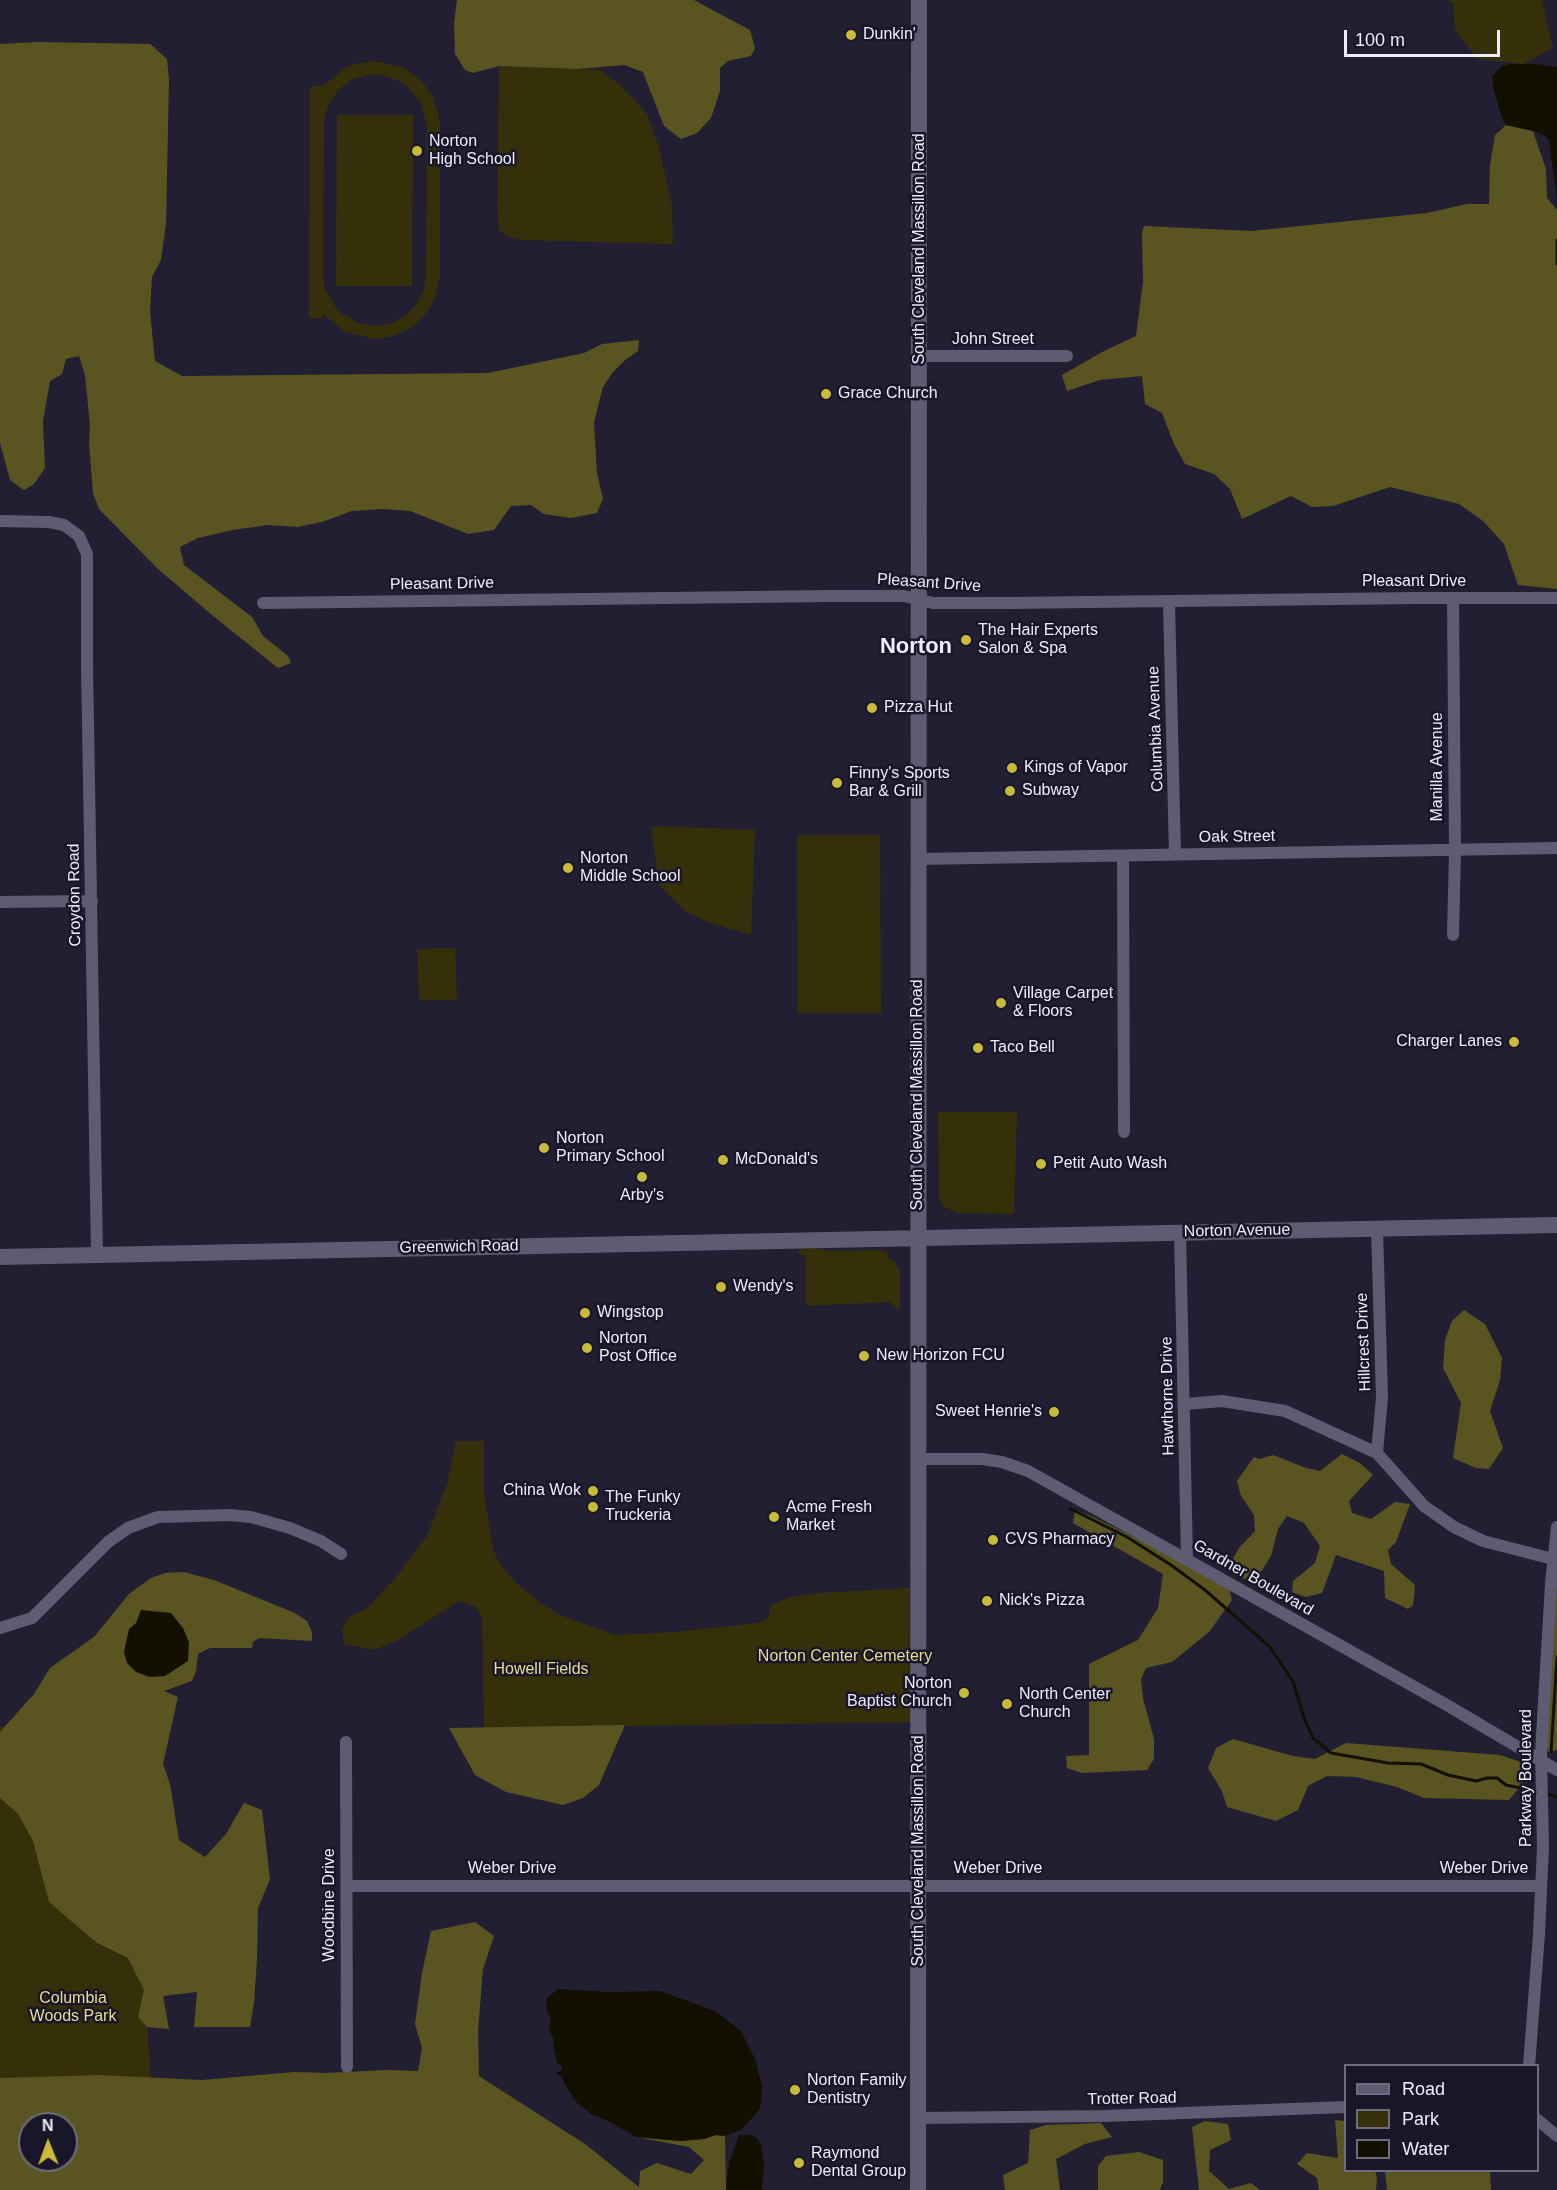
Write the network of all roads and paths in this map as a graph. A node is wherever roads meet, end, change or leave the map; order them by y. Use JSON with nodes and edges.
{"nodes":[{"id":1,"x":919,"y":0,"type":"edge"},
{"id":2,"x":920,"y":356,"type":"junction"},
{"id":3,"x":1067,"y":356,"type":"dead end"},
{"id":4,"x":0,"y":521,"type":"edge"},
{"id":5,"x":1453,"y":598,"type":"junction"},
{"id":6,"x":1557,"y":598,"type":"edge"},
{"id":7,"x":919,"y":600,"type":"junction"},
{"id":8,"x":1169,"y":602,"type":"junction"},
{"id":9,"x":263,"y":603,"type":"dead end"},
{"id":10,"x":1557,"y":848,"type":"edge"},
{"id":11,"x":1455,"y":851,"type":"junction"},
{"id":12,"x":1175,"y":855,"type":"junction"},
{"id":13,"x":1123,"y":856,"type":"junction"},
{"id":14,"x":918,"y":859,"type":"junction"},
{"id":15,"x":92,"y":901,"type":"junction"},
{"id":16,"x":0,"y":903,"type":"edge"},
{"id":17,"x":1453,"y":935,"type":"dead end"},
{"id":18,"x":1124,"y":1132,"type":"dead end"},
{"id":19,"x":1557,"y":1225,"type":"edge"},
{"id":20,"x":1377,"y":1229,"type":"junction"},
{"id":21,"x":1180,"y":1232,"type":"junction"},
{"id":22,"x":917,"y":1238,"type":"junction"},
{"id":23,"x":97,"y":1254,"type":"junction"},
{"id":24,"x":0,"y":1257,"type":"edge"},
{"id":25,"x":1185,"y":1404,"type":"junction"},
{"id":26,"x":1377,"y":1453,"type":"junction"},
{"id":27,"x":918,"y":1459,"type":"junction"},
{"id":28,"x":1557,"y":1527,"type":"edge"},
{"id":29,"x":340,"y":1554,"type":"dead end"},
{"id":30,"x":1188,"y":1559,"type":"junction"},
{"id":31,"x":1553,"y":1559,"type":"junction"},
{"id":32,"x":0,"y":1628,"type":"edge"},
{"id":33,"x":346,"y":1742,"type":"dead end"},
{"id":34,"x":1541,"y":1760,"type":"junction"},
{"id":35,"x":1557,"y":1770,"type":"edge"},
{"id":36,"x":919,"y":1885,"type":"junction"},
{"id":37,"x":347,"y":1886,"type":"junction"},
{"id":38,"x":1541,"y":1886,"type":"junction"},
{"id":39,"x":1529,"y":2064,"type":"edge"},
{"id":40,"x":347,"y":2067,"type":"dead end"},
{"id":41,"x":1344,"y":2108,"type":"edge"},
{"id":42,"x":919,"y":2118,"type":"junction"},
{"id":43,"x":1539,"y":2121,"type":"edge"},
{"id":44,"x":1557,"y":2136,"type":"edge"},
{"id":45,"x":918,"y":2190,"type":"edge"}],
"edges":[{"from":1,"to":2,"type":"main road","name":"South Cleveland Massillon Road"},
{"from":2,"to":3,"type":"street","name":"John Street"},
{"from":2,"to":7,"type":"main road","name":"South Cleveland Massillon Road"},
{"from":4,"to":15,"type":"street","name":"Croydon Road"},
{"from":5,"to":6,"type":"street","name":"Pleasant Drive"},
{"from":5,"to":8,"type":"street","name":"Pleasant Drive"},
{"from":5,"to":11,"type":"street","name":"Manilla Avenue"},
{"from":7,"to":8,"type":"street","name":"Pleasant Drive"},
{"from":7,"to":9,"type":"street","name":"Pleasant Drive"},
{"from":7,"to":14,"type":"main road","name":"South Cleveland Massillon Road"},
{"from":8,"to":12,"type":"street","name":"Columbia Avenue"},
{"from":10,"to":11,"type":"street","name":"Oak Street"},
{"from":11,"to":12,"type":"street","name":"Oak Street"},
{"from":11,"to":17,"type":"street","name":"Manilla Avenue"},
{"from":12,"to":13,"type":"street","name":"Oak Street"},
{"from":13,"to":14,"type":"street","name":"Oak Street"},
{"from":13,"to":18,"type":"street"},
{"from":14,"to":22,"type":"main road","name":"South Cleveland Massillon Road"},
{"from":15,"to":16,"type":"street"},
{"from":15,"to":23,"type":"street","name":"Croydon Road"},
{"from":19,"to":20,"type":"main road","name":"Norton Avenue"},
{"from":20,"to":21,"type":"main road","name":"Norton Avenue"},
{"from":20,"to":26,"type":"street","name":"Hillcrest Drive"},
{"from":21,"to":22,"type":"main road","name":"Norton Avenue"},
{"from":21,"to":25,"type":"street","name":"Hawthorne Drive"},
{"from":22,"to":23,"type":"main road","name":"Greenwich Road"},
{"from":22,"to":27,"type":"main road","name":"South Cleveland Massillon Road"},
{"from":23,"to":24,"type":"main road","name":"Greenwich Road"},
{"from":25,"to":26,"type":"street"},
{"from":25,"to":30,"type":"street","name":"Hawthorne Drive"},
{"from":26,"to":31,"type":"street"},
{"from":27,"to":30,"type":"street","name":"Gardner Boulevard"},
{"from":27,"to":36,"type":"main road","name":"South Cleveland Massillon Road"},
{"from":28,"to":31,"type":"street","name":"Parkway Boulevard"},
{"from":29,"to":32,"type":"street"},
{"from":30,"to":34,"type":"street","name":"Gardner Boulevard"},
{"from":31,"to":34,"type":"street","name":"Parkway Boulevard"},
{"from":33,"to":37,"type":"street","name":"Woodbine Drive"},
{"from":34,"to":35,"type":"street","name":"Gardner Boulevard"},
{"from":34,"to":38,"type":"street","name":"Parkway Boulevard"},
{"from":36,"to":37,"type":"street","name":"Weber Drive"},
{"from":36,"to":38,"type":"street","name":"Weber Drive"},
{"from":36,"to":42,"type":"main road","name":"South Cleveland Massillon Road"},
{"from":37,"to":40,"type":"street","name":"Woodbine Drive"},
{"from":38,"to":39,"type":"street","name":"Parkway Boulevard"},
{"from":41,"to":42,"type":"street","name":"Trotter Road"},
{"from":42,"to":45,"type":"main road","name":"South Cleveland Massillon Road"},
{"from":43,"to":44,"type":"street"}]}
